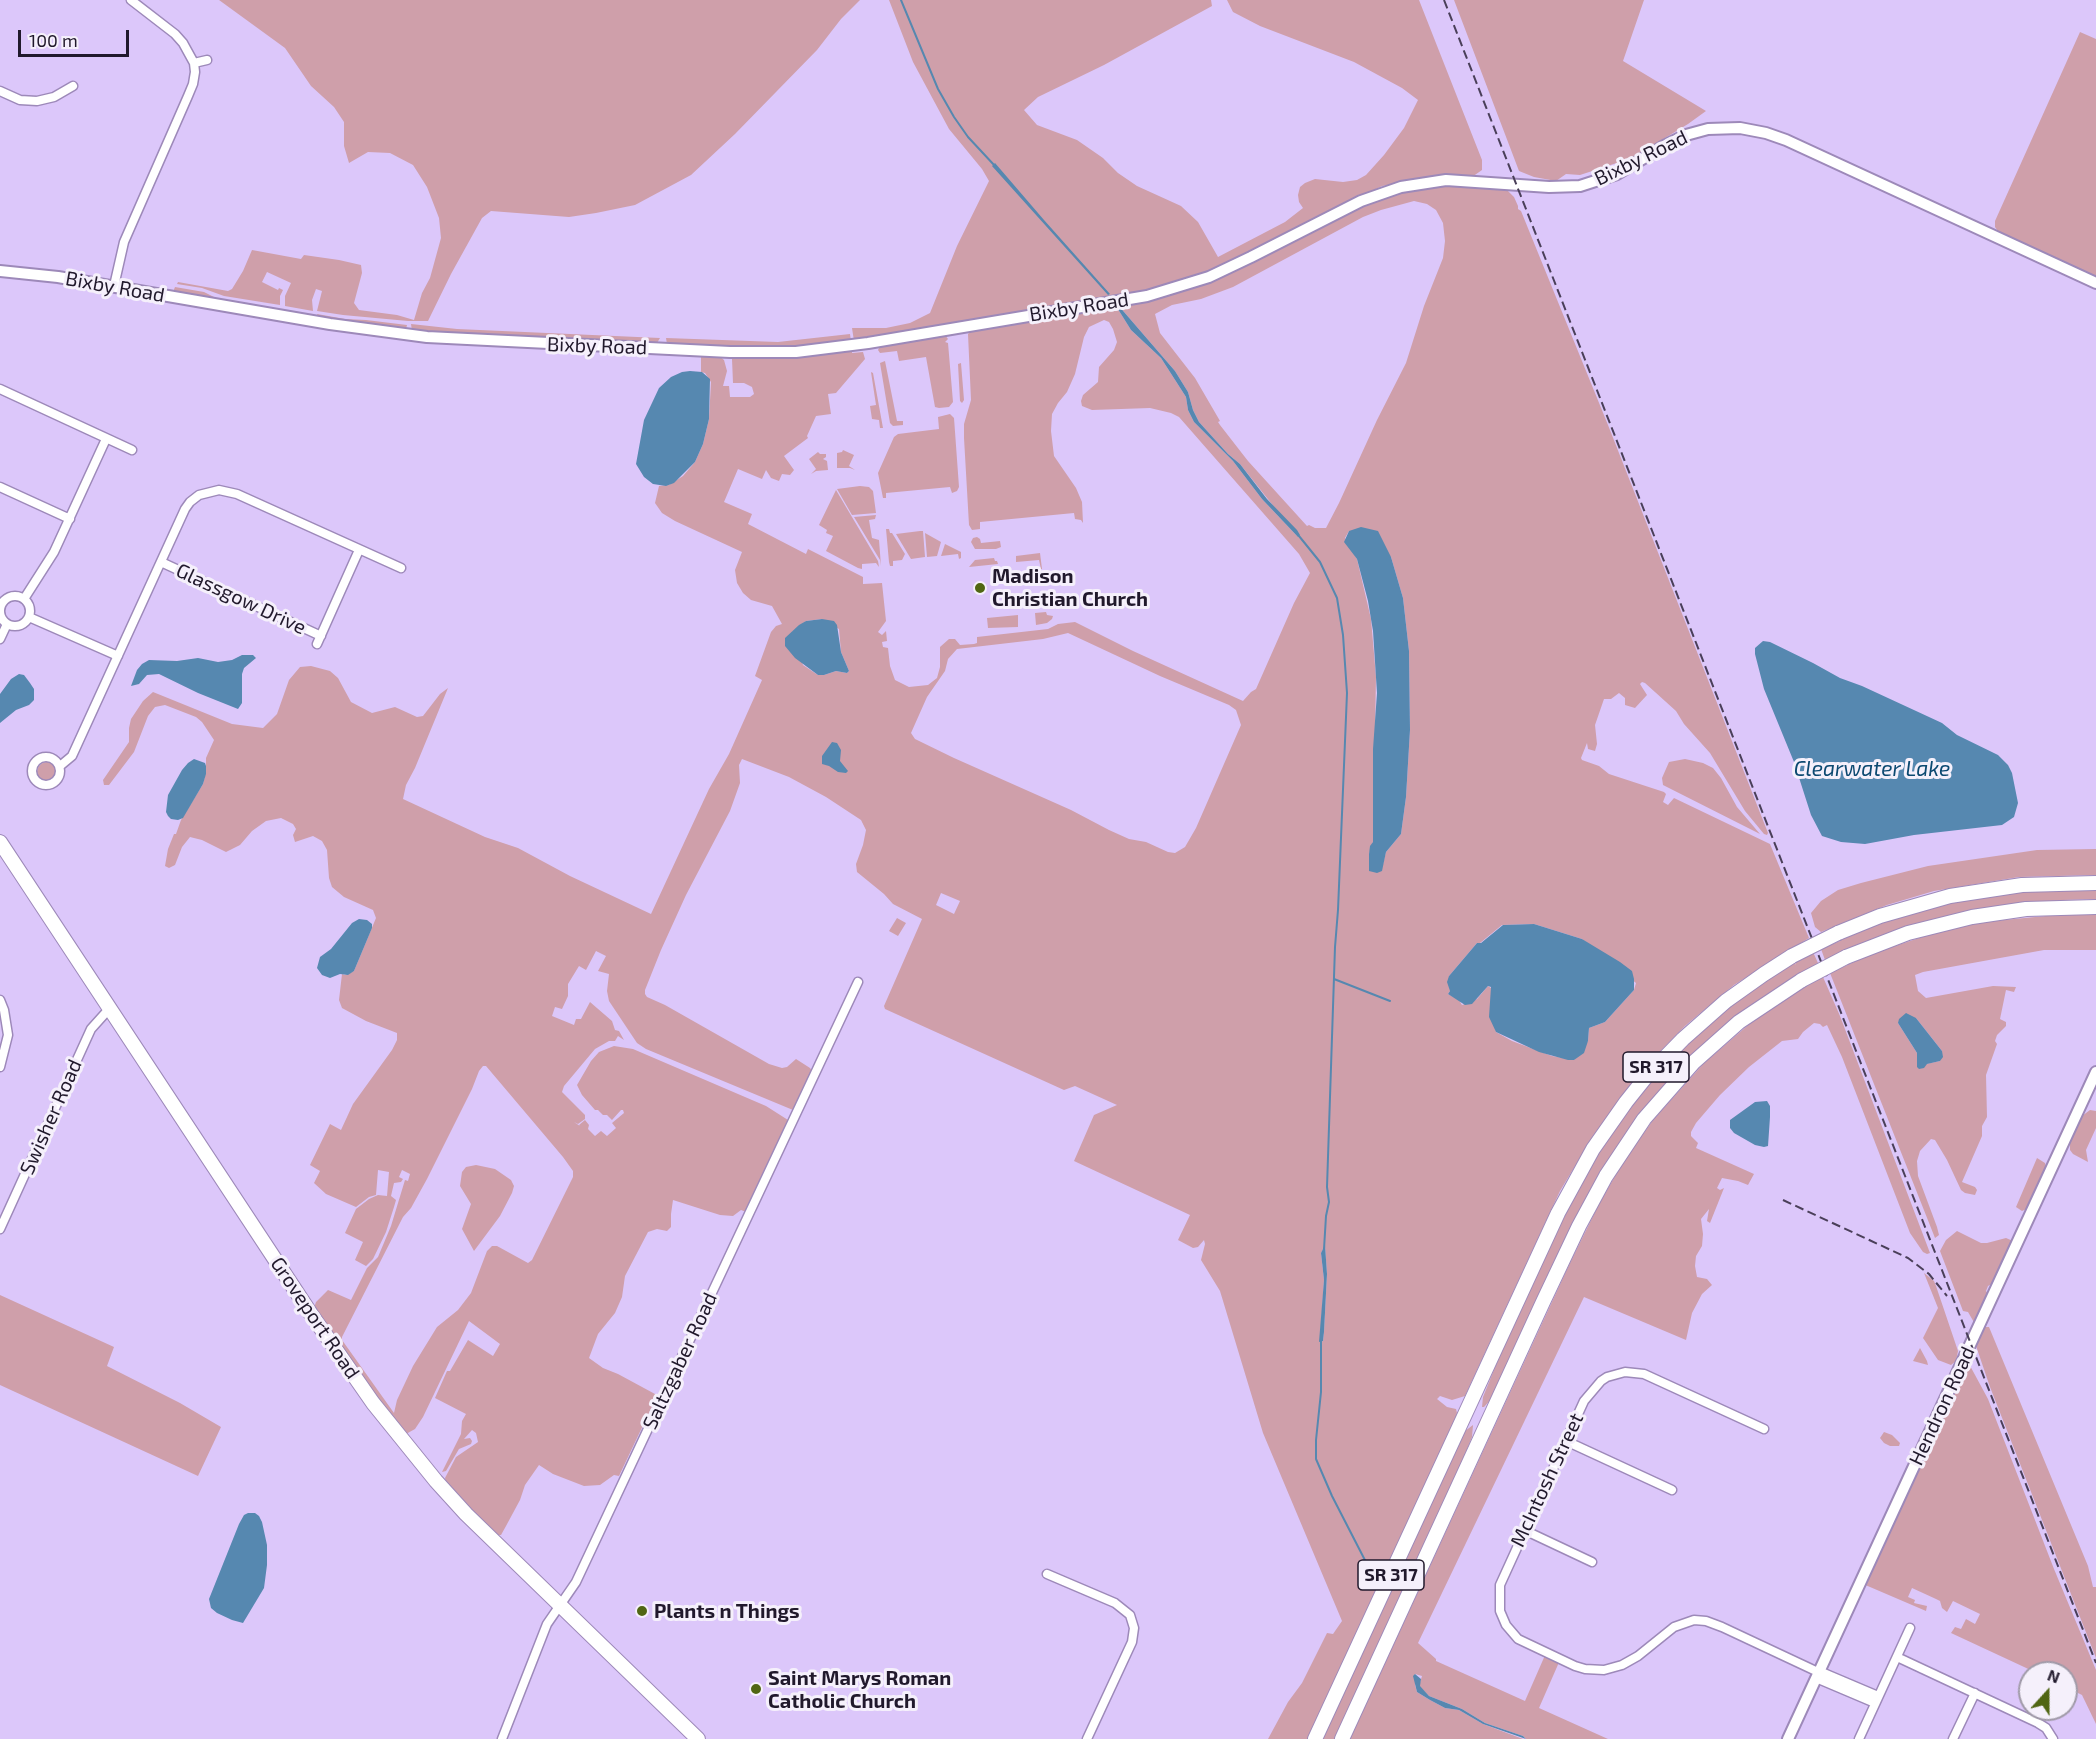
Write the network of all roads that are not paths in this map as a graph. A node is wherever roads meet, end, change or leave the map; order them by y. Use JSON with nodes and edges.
{"nodes":[{"id":1,"x":131,"y":0,"type":"edge"},
{"id":2,"x":207,"y":60,"type":"dead end"},
{"id":3,"x":194,"y":63,"type":"junction"},
{"id":4,"x":74,"y":86,"type":"dead end"},
{"id":5,"x":0,"y":91,"type":"edge"},
{"id":6,"x":0,"y":271,"type":"edge"},
{"id":7,"x":2096,"y":283,"type":"edge"},
{"id":8,"x":114,"y":286,"type":"junction"},
{"id":9,"x":0,"y":389,"type":"edge"},
{"id":10,"x":106,"y":439,"type":"junction"},
{"id":11,"x":132,"y":450,"type":"dead end"},
{"id":12,"x":0,"y":487,"type":"edge"},
{"id":13,"x":70,"y":519,"type":"junction"},
{"id":14,"x":359,"y":550,"type":"junction"},
{"id":15,"x":161,"y":562,"type":"junction"},
{"id":16,"x":401,"y":568,"type":"dead end"},
{"id":17,"x":24,"y":599,"type":"junction"},
{"id":18,"x":29,"y":617,"type":"junction"},
{"id":19,"x":7,"y":624,"type":"junction"},
{"id":20,"x":0,"y":639,"type":"edge"},
{"id":21,"x":118,"y":656,"type":"junction"},
{"id":22,"x":60,"y":766,"type":"dead end"},
{"id":23,"x":0,"y":842,"type":"edge"},
{"id":24,"x":2096,"y":883,"type":"edge"},
{"id":25,"x":2096,"y":907,"type":"edge"},
{"id":26,"x":858,"y":982,"type":"dead end"},
{"id":27,"x":0,"y":1000,"type":"edge"},
{"id":28,"x":109,"y":1009,"type":"junction"},
{"id":29,"x":0,"y":1067,"type":"edge"},
{"id":30,"x":2096,"y":1072,"type":"edge"},
{"id":31,"x":0,"y":1229,"type":"edge"},
{"id":32,"x":1764,"y":1429,"type":"dead end"},
{"id":33,"x":1566,"y":1442,"type":"junction"},
{"id":34,"x":1672,"y":1490,"type":"dead end"},
{"id":35,"x":1524,"y":1530,"type":"junction"},
{"id":36,"x":1592,"y":1562,"type":"dead end"},
{"id":37,"x":1047,"y":1574,"type":"dead end"},
{"id":38,"x":559,"y":1605,"type":"junction"},
{"id":39,"x":1910,"y":1628,"type":"dead end"},
{"id":40,"x":1897,"y":1657,"type":"junction"},
{"id":41,"x":1818,"y":1674,"type":"junction"},
{"id":42,"x":1975,"y":1693,"type":"junction"},
{"id":43,"x":1877,"y":1700,"type":"junction"},
{"id":44,"x":501,"y":1739,"type":"edge"},
{"id":45,"x":698,"y":1739,"type":"edge"},
{"id":46,"x":1087,"y":1739,"type":"edge"},
{"id":47,"x":1315,"y":1739,"type":"edge"},
{"id":48,"x":1342,"y":1739,"type":"edge"},
{"id":49,"x":1788,"y":1739,"type":"edge"},
{"id":50,"x":1859,"y":1739,"type":"edge"},
{"id":51,"x":1953,"y":1739,"type":"edge"},
{"id":52,"x":2053,"y":1739,"type":"edge"}],
"edges":[{"from":1,"to":3,"type":"street"},
{"from":2,"to":3,"type":"street"},
{"from":3,"to":8,"type":"street"},
{"from":4,"to":5,"type":"street"},
{"from":6,"to":8,"type":"street","name":"Bixby Road"},
{"from":7,"to":8,"type":"street","name":"Bixby Road"},
{"from":9,"to":10,"type":"street"},
{"from":10,"to":11,"type":"street"},
{"from":10,"to":13,"type":"street"},
{"from":12,"to":13,"type":"street"},
{"from":13,"to":17,"type":"street"},
{"from":14,"to":15,"type":"street"},
{"from":14,"to":15,"type":"street","name":"Glassgow Drive"},
{"from":14,"to":16,"type":"street"},
{"from":15,"to":21,"type":"street"},
{"from":17,"to":18,"type":"street"},
{"from":17,"to":19,"type":"street"},
{"from":18,"to":19,"type":"street"},
{"from":18,"to":21,"type":"street"},
{"from":19,"to":20,"type":"street"},
{"from":21,"to":22,"type":"street"},
{"from":23,"to":28,"type":"main road","name":"Groveport Road"},
{"from":24,"to":47,"type":"main road","number":"SR 317","bridge":true},
{"from":25,"to":48,"type":"main road","number":"SR 317","bridge":true},
{"from":26,"to":38,"type":"street","name":"Saltzgaber Road"},
{"from":27,"to":29,"type":"street"},
{"from":28,"to":31,"type":"street","name":"Swisher Road"},
{"from":28,"to":38,"type":"main road","name":"Groveport Road"},
{"from":30,"to":41,"type":"street","name":"Hendron Road"},
{"from":32,"to":33,"type":"street","name":"McIntosh Street"},
{"from":33,"to":34,"type":"street"},
{"from":33,"to":35,"type":"street","name":"McIntosh Street"},
{"from":35,"to":36,"type":"street"},
{"from":35,"to":41,"type":"street","name":"McIntosh Street"},
{"from":37,"to":46,"type":"street"},
{"from":38,"to":44,"type":"street","name":"Saltzgaber Road"},
{"from":38,"to":45,"type":"main road","name":"Groveport Road"},
{"from":39,"to":40,"type":"street"},
{"from":40,"to":42,"type":"street"},
{"from":40,"to":43,"type":"street"},
{"from":41,"to":43,"type":"street"},
{"from":41,"to":49,"type":"street","name":"Hendron Road"},
{"from":42,"to":51,"type":"street"},
{"from":42,"to":52,"type":"street"},
{"from":43,"to":50,"type":"street"}]}
